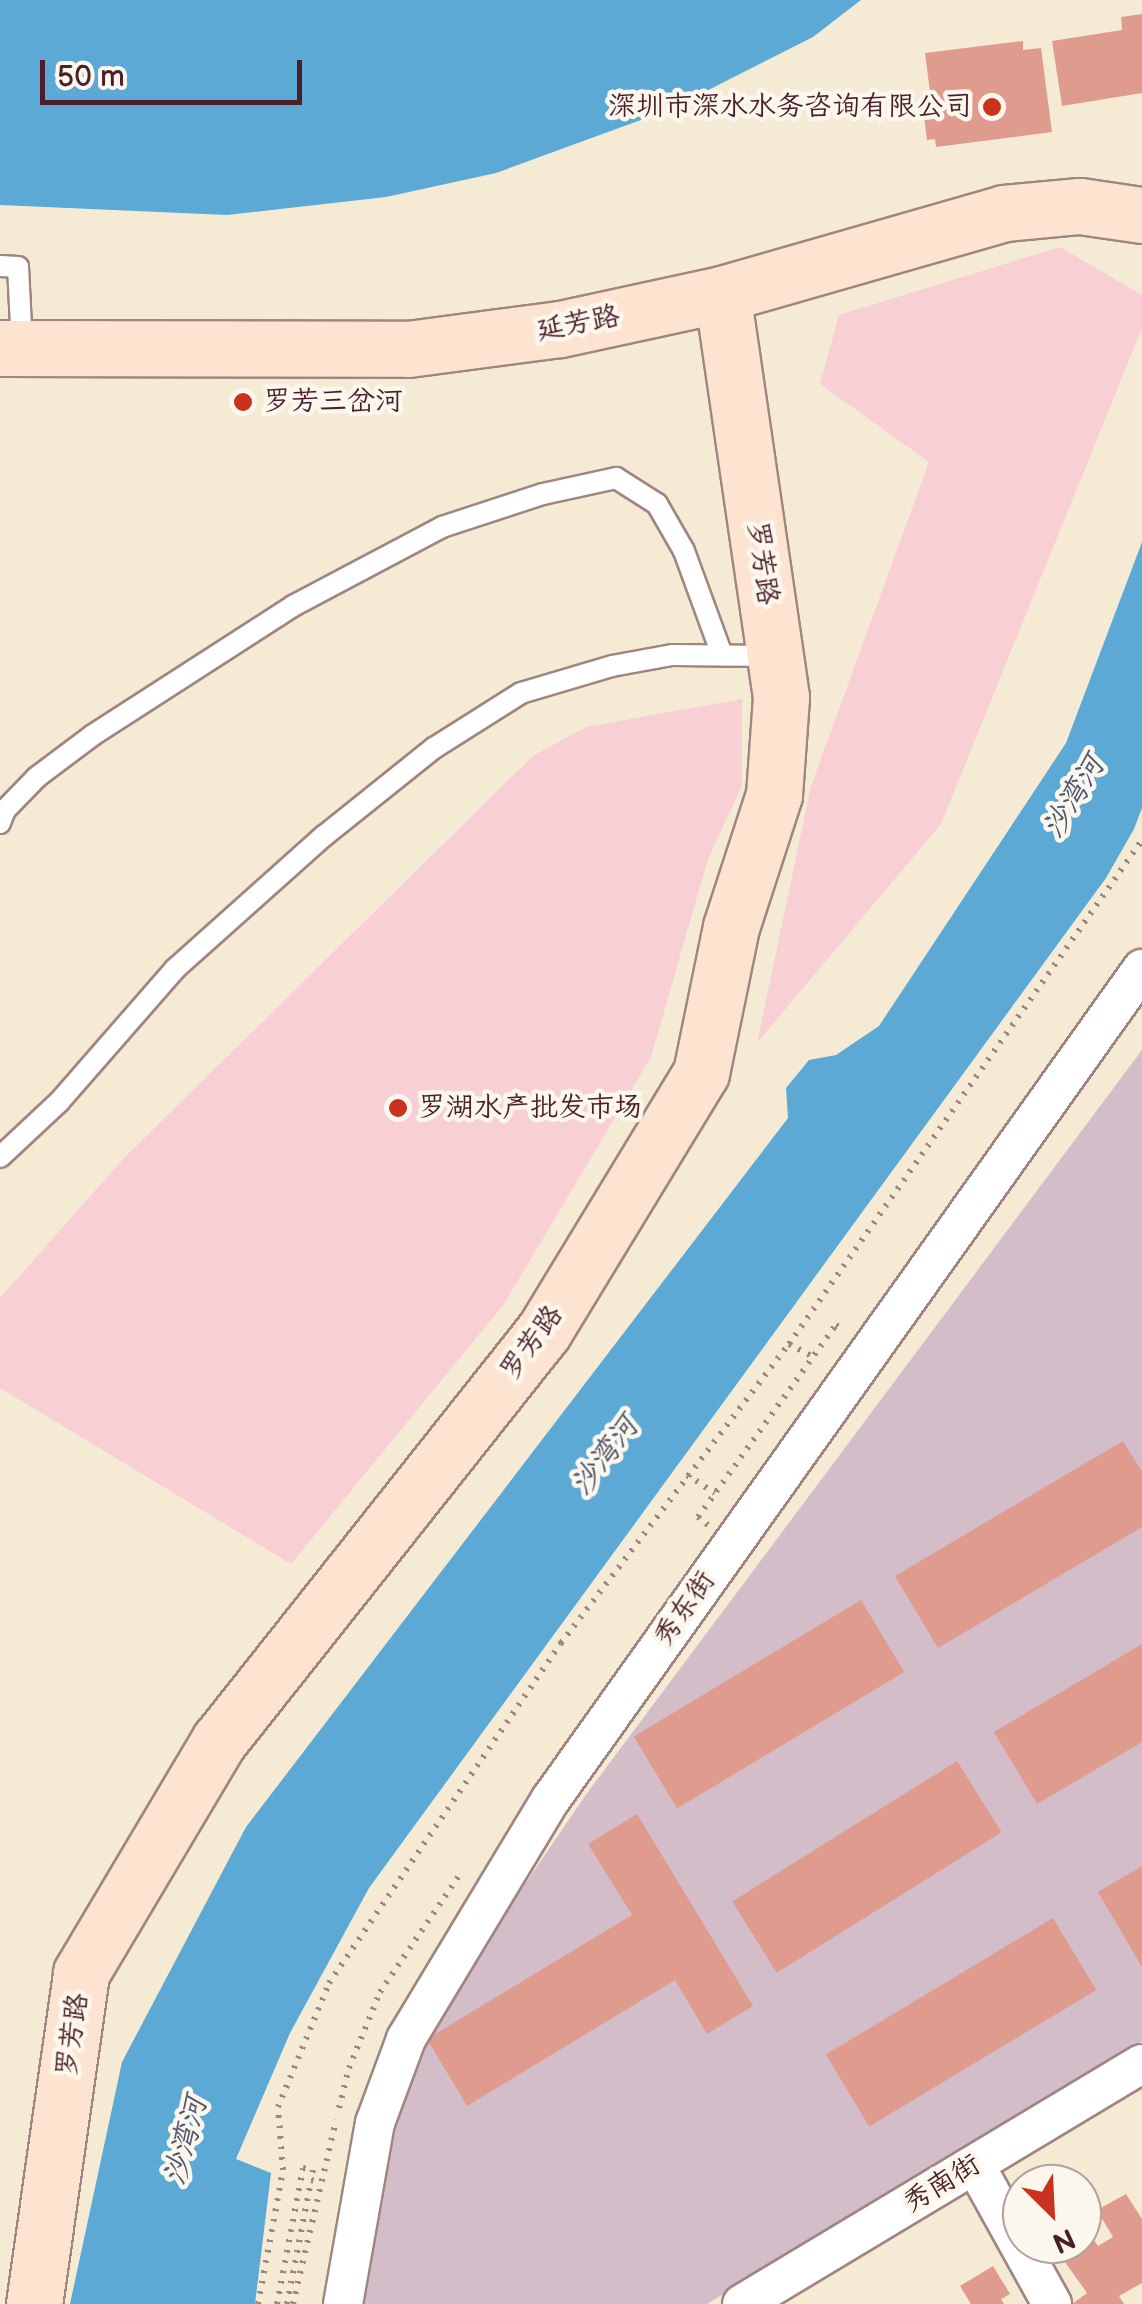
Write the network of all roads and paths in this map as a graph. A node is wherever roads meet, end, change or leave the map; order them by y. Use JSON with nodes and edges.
{"nodes":[{"id":1,"x":1142,"y":215,"type":"edge"},
{"id":2,"x":0,"y":266,"type":"edge"},
{"id":3,"x":722,"y":294,"type":"junction"},
{"id":4,"x":11,"y":348,"type":"edge"},
{"id":5,"x":722,"y":655,"type":"junction"},
{"id":6,"x":775,"y":656,"type":"junction"},
{"id":7,"x":0,"y":823,"type":"edge"},
{"id":8,"x":1142,"y":840,"type":"edge"},
{"id":9,"x":1142,"y":968,"type":"edge"},
{"id":10,"x":0,"y":1157,"type":"edge"},
{"id":11,"x":836,"y":1325,"type":"dead end"},
{"id":12,"x":790,"y":1344,"type":"junction"},
{"id":13,"x":812,"y":1357,"type":"junction"},
{"id":14,"x":687,"y":1475,"type":"junction"},
{"id":15,"x":715,"y":1493,"type":"junction"},
{"id":16,"x":698,"y":1518,"type":"dead end"},
{"id":17,"x":1142,"y":2064,"type":"edge"},
{"id":18,"x":975,"y":2164,"type":"junction"},
{"id":19,"x":310,"y":2180,"type":"junction"},
{"id":20,"x":320,"y":2182,"type":"dead end"},
{"id":21,"x":270,"y":2241,"type":"junction"},
{"id":22,"x":288,"y":2246,"type":"junction"},
{"id":23,"x":34,"y":2304,"type":"edge"},
{"id":24,"x":258,"y":2304,"type":"edge"},
{"id":25,"x":278,"y":2304,"type":"edge"},
{"id":26,"x":287,"y":2304,"type":"edge"},
{"id":27,"x":343,"y":2304,"type":"edge"},
{"id":28,"x":742,"y":2304,"type":"edge"},
{"id":29,"x":1052,"y":2304,"type":"edge"}],
"edges":[{"from":1,"to":3,"type":"main road","name":"延芳路"},
{"from":2,"to":4,"type":"lane"},
{"from":3,"to":4,"type":"main road","name":"延芳路"},
{"from":3,"to":6,"type":"main road","name":"罗芳路"},
{"from":5,"to":6,"type":"lane"},
{"from":5,"to":7,"type":"lane"},
{"from":5,"to":10,"type":"lane"},
{"from":6,"to":23,"type":"main road","name":"罗芳路"},
{"from":8,"to":12,"type":"path"},
{"from":9,"to":27,"type":"street","name":"秀东街"},
{"from":11,"to":13,"type":"path"},
{"from":12,"to":13,"type":"path"},
{"from":12,"to":14,"type":"path"},
{"from":13,"to":15,"type":"path"},
{"from":14,"to":15,"type":"path"},
{"from":14,"to":21,"type":"path"},
{"from":15,"to":16,"type":"path"},
{"from":17,"to":18,"type":"street","name":"秀南街"},
{"from":18,"to":28,"type":"street","name":"秀南街"},
{"from":18,"to":29,"type":"street"},
{"from":19,"to":20,"type":"path"},
{"from":19,"to":22,"type":"path"},
{"from":19,"to":26,"type":"path"},
{"from":21,"to":22,"type":"path"},
{"from":21,"to":24,"type":"path"},
{"from":22,"to":25,"type":"path"}]}
